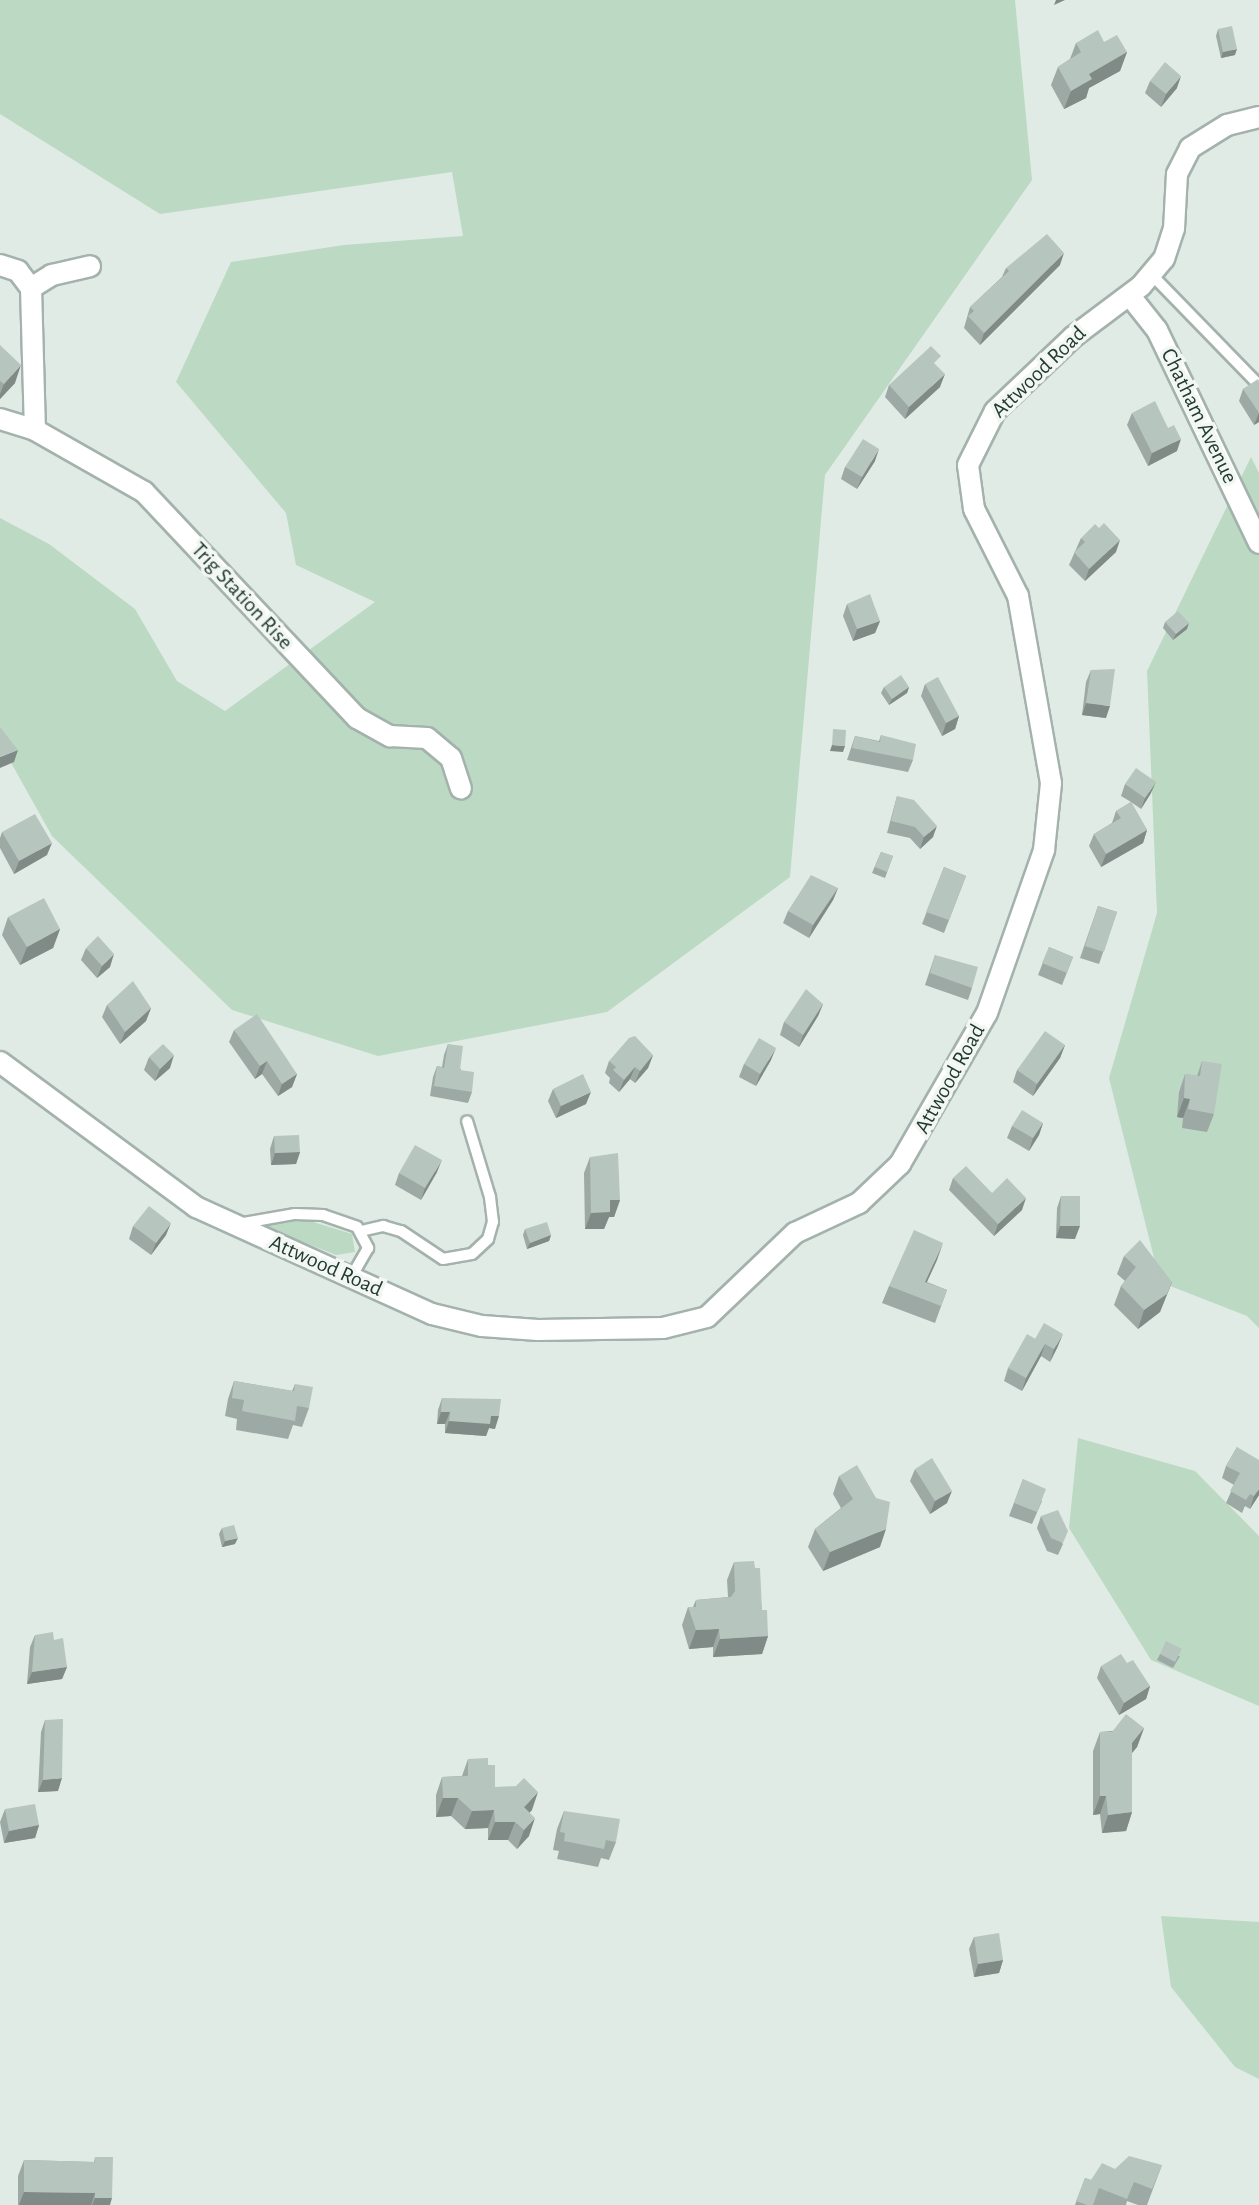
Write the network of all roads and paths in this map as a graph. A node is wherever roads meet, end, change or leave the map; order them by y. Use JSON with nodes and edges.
{"nodes":[{"id":1,"x":1259,"y":117,"type":"edge"},
{"id":2,"x":0,"y":265,"type":"edge"},
{"id":3,"x":90,"y":266,"type":"dead end"},
{"id":4,"x":1152,"y":275,"type":"junction"},
{"id":5,"x":31,"y":288,"type":"junction"},
{"id":6,"x":1130,"y":296,"type":"junction"},
{"id":7,"x":1259,"y":385,"type":"edge"},
{"id":8,"x":0,"y":419,"type":"edge"},
{"id":9,"x":35,"y":430,"type":"junction"},
{"id":10,"x":1259,"y":543,"type":"edge"},
{"id":11,"x":461,"y":788,"type":"dead end"},
{"id":12,"x":0,"y":1062,"type":"edge"},
{"id":13,"x":467,"y":1121,"type":"dead end"},
{"id":14,"x":232,"y":1226,"type":"junction"},
{"id":15,"x":361,"y":1231,"type":"junction"},
{"id":16,"x":352,"y":1276,"type":"junction"}],
"edges":[{"from":1,"to":4,"type":"street","name":"Attwood Road"},
{"from":2,"to":5,"type":"street"},
{"from":3,"to":5,"type":"street"},
{"from":4,"to":6,"type":"street","name":"Attwood Road"},
{"from":4,"to":7,"type":"lane"},
{"from":5,"to":9,"type":"street"},
{"from":6,"to":10,"type":"street","name":"Chatham Avenue"},
{"from":6,"to":16,"type":"street","name":"Attwood Road"},
{"from":8,"to":9,"type":"street","name":"Trig Station Rise"},
{"from":9,"to":11,"type":"street","name":"Trig Station Rise"},
{"from":12,"to":14,"type":"street","name":"Attwood Road"},
{"from":13,"to":15,"type":"lane"},
{"from":14,"to":15,"type":"lane"},
{"from":14,"to":16,"type":"street","name":"Attwood Road"},
{"from":15,"to":16,"type":"lane"}]}
